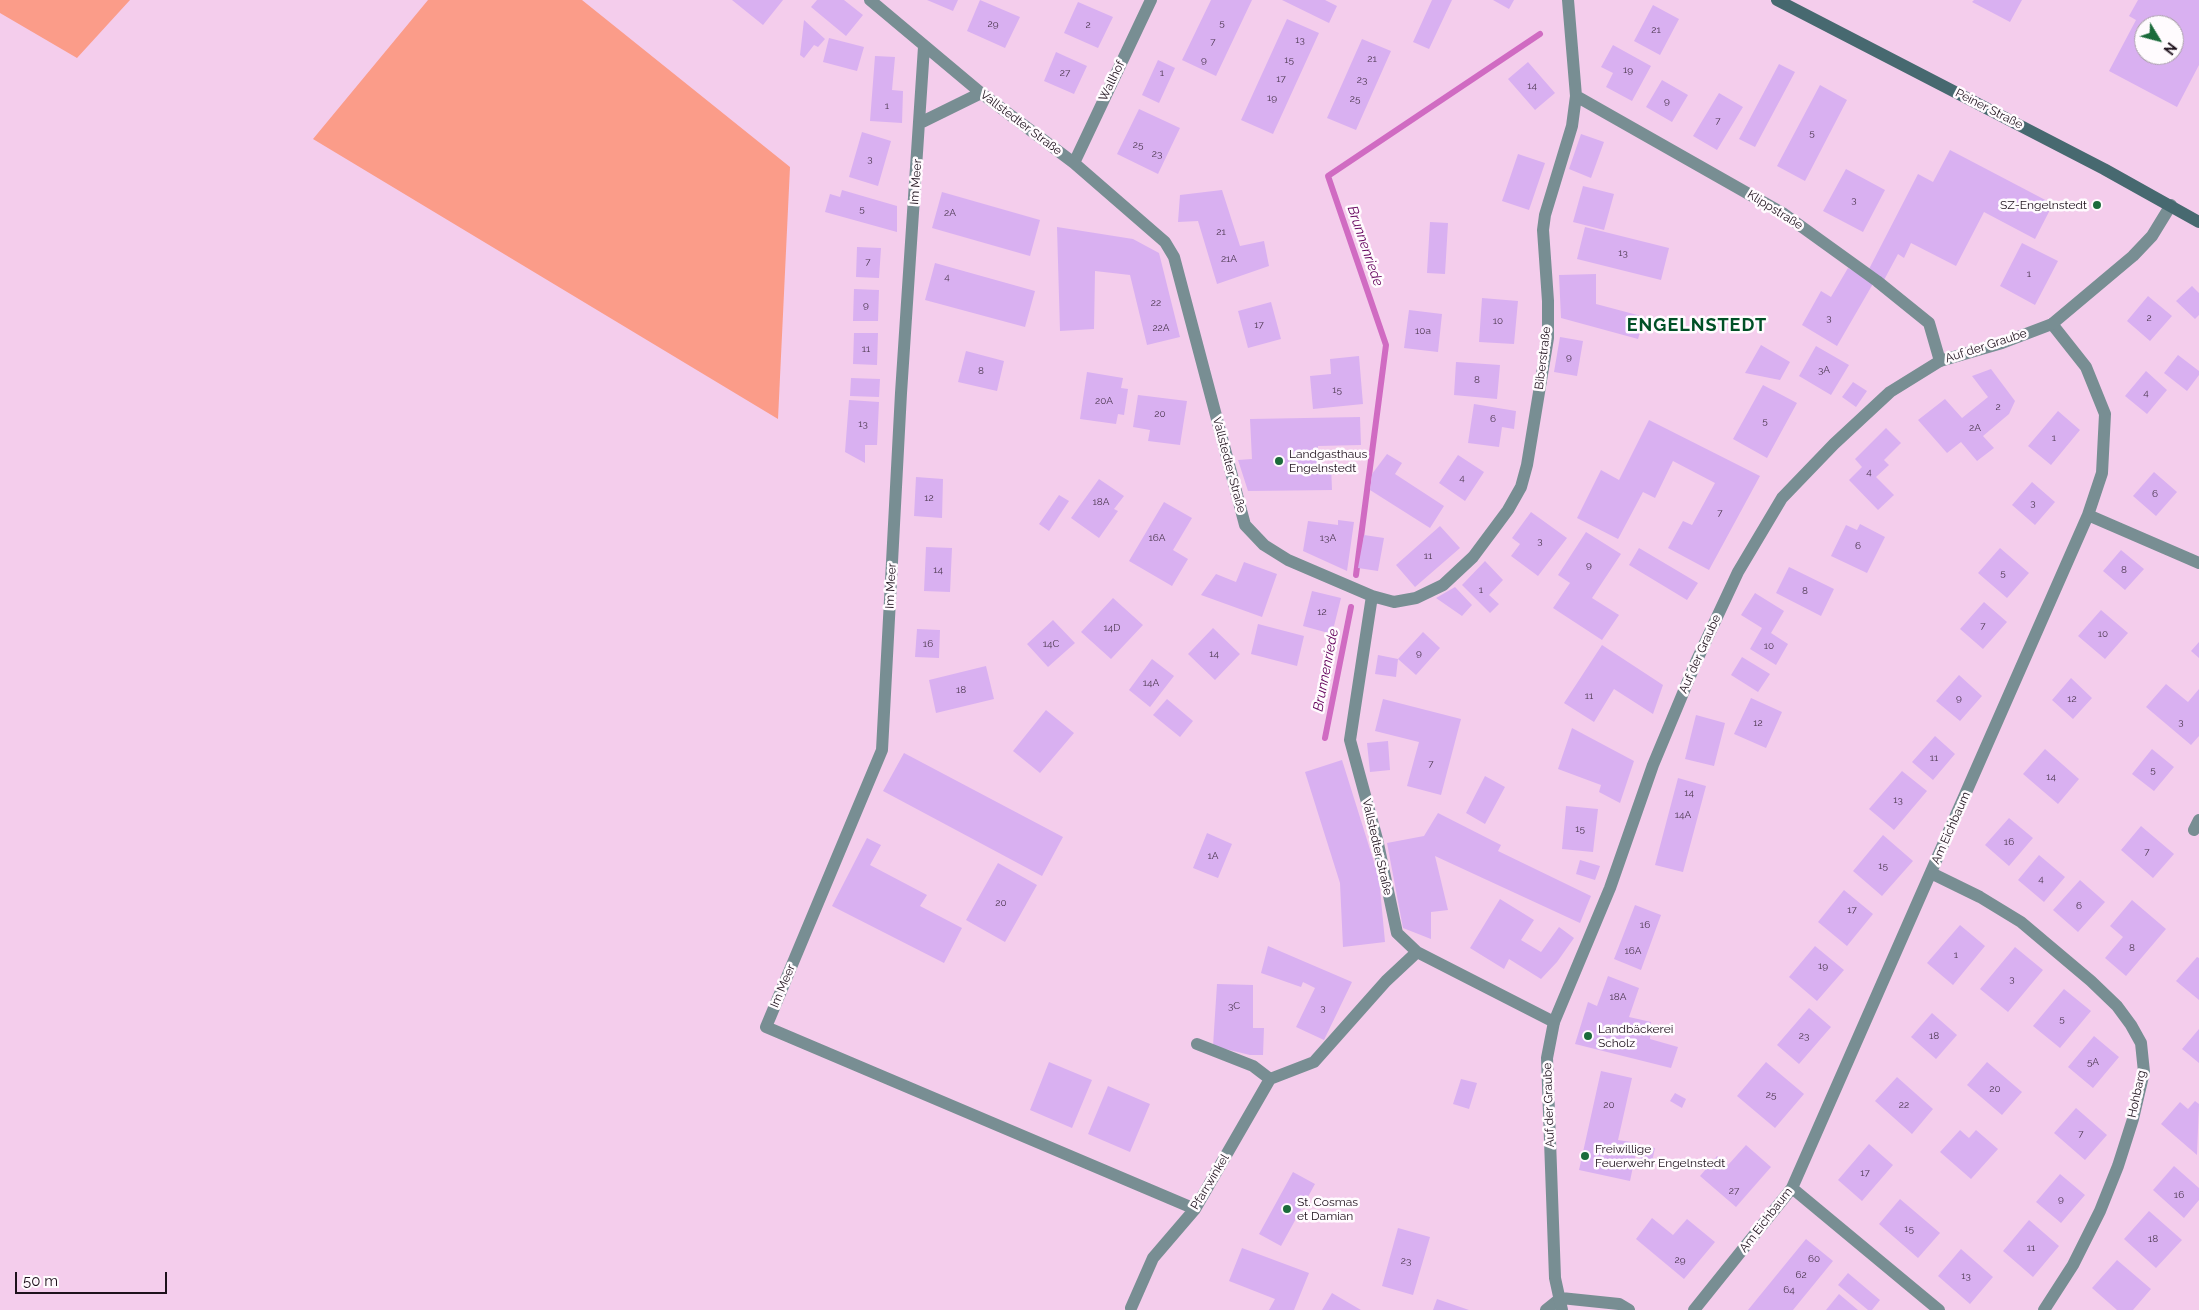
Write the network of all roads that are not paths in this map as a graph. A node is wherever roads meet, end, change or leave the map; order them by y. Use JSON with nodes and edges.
{"nodes":[{"id":1,"x":870,"y":0,"type":"edge"},
{"id":2,"x":1151,"y":0,"type":"edge"},
{"id":3,"x":1568,"y":0,"type":"edge"},
{"id":4,"x":1777,"y":0,"type":"edge"},
{"id":5,"x":924,"y":46,"type":"junction"},
{"id":6,"x":981,"y":93,"type":"junction"},
{"id":7,"x":1576,"y":96,"type":"junction"},
{"id":8,"x":920,"y":123,"type":"junction"},
{"id":9,"x":1074,"y":162,"type":"junction"},
{"id":10,"x":2171,"y":205,"type":"junction"},
{"id":11,"x":2199,"y":222,"type":"edge"},
{"id":12,"x":2052,"y":324,"type":"junction"},
{"id":13,"x":1940,"y":361,"type":"junction"},
{"id":14,"x":2088,"y":515,"type":"junction"},
{"id":15,"x":2199,"y":563,"type":"edge"},
{"id":16,"x":1372,"y":596,"type":"junction"},
{"id":17,"x":1931,"y":873,"type":"junction"},
{"id":18,"x":1417,"y":952,"type":"junction"},
{"id":19,"x":1554,"y":1022,"type":"junction"},
{"id":20,"x":1197,"y":1044,"type":"dead end"},
{"id":21,"x":1270,"y":1079,"type":"junction"},
{"id":22,"x":1792,"y":1188,"type":"junction"},
{"id":23,"x":1195,"y":1209,"type":"junction"},
{"id":24,"x":1561,"y":1304,"type":"edge"},
{"id":25,"x":1131,"y":1308,"type":"dead end"},
{"id":26,"x":1546,"y":1310,"type":"edge"},
{"id":27,"x":1629,"y":1310,"type":"edge"},
{"id":28,"x":1694,"y":1310,"type":"edge"},
{"id":29,"x":1939,"y":1310,"type":"edge"},
{"id":30,"x":2044,"y":1310,"type":"edge"}],
"edges":[{"from":1,"to":5,"type":"street","name":"Vallstedter Straße"},
{"from":2,"to":9,"type":"street","name":"Wallhof"},
{"from":3,"to":7,"type":"street","name":"Biberstraße"},
{"from":4,"to":10,"type":"main road","name":"Peiner Straße"},
{"from":5,"to":6,"type":"street","name":"Vallstedter Straße"},
{"from":5,"to":8,"type":"street","name":"Im Meer"},
{"from":6,"to":8,"type":"street"},
{"from":6,"to":9,"type":"street","name":"Vallstedter Straße"},
{"from":7,"to":13,"type":"street","name":"Klippstraße"},
{"from":7,"to":16,"type":"street","name":"Biberstraße"},
{"from":8,"to":23,"type":"street","name":"Im Meer"},
{"from":9,"to":16,"type":"street","name":"Vallstedter Straße"},
{"from":10,"to":11,"type":"main road","name":"Peiner Straße"},
{"from":10,"to":12,"type":"street","name":"Auf der Graube"},
{"from":12,"to":13,"type":"street","name":"Auf der Graube"},
{"from":12,"to":14,"type":"street","name":"Am Eichbaum"},
{"from":13,"to":19,"type":"street","name":"Auf der Graube"},
{"from":14,"to":15,"type":"street"},
{"from":14,"to":17,"type":"street","name":"Am Eichbaum"},
{"from":16,"to":18,"type":"street","name":"Vallstedter Straße"},
{"from":17,"to":22,"type":"street","name":"Am Eichbaum"},
{"from":17,"to":30,"type":"street","name":"Hohbarg"},
{"from":18,"to":19,"type":"street","name":"Vallstedter Straße"},
{"from":18,"to":21,"type":"street"},
{"from":19,"to":24,"type":"street","name":"Auf der Graube"},
{"from":20,"to":21,"type":"street"},
{"from":21,"to":23,"type":"street","name":"Pfarrwinkel"},
{"from":22,"to":28,"type":"street","name":"Am Eichbaum"},
{"from":22,"to":29,"type":"street"},
{"from":23,"to":25,"type":"street","name":"Pfarrwinkel"},
{"from":24,"to":26,"type":"street"},
{"from":24,"to":27,"type":"street"}]}
